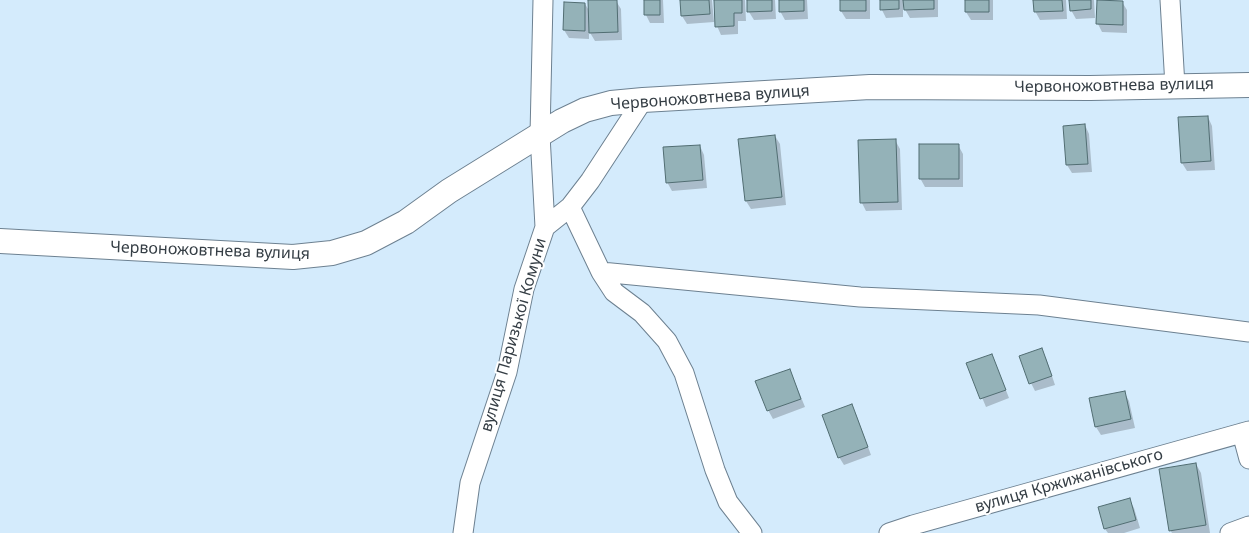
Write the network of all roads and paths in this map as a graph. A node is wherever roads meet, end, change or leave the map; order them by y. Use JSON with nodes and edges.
{"nodes":[{"id":1,"x":543,"y":0,"type":"edge"},
{"id":2,"x":1170,"y":0,"type":"edge"},
{"id":3,"x":1249,"y":85,"type":"edge"},
{"id":4,"x":1175,"y":86,"type":"junction"},
{"id":5,"x":644,"y":100,"type":"junction"},
{"id":6,"x":540,"y":135,"type":"junction"},
{"id":7,"x":570,"y":207,"type":"junction"},
{"id":8,"x":545,"y":227,"type":"junction"},
{"id":9,"x":0,"y":241,"type":"edge"},
{"id":10,"x":600,"y":272,"type":"junction"},
{"id":11,"x":1249,"y":332,"type":"edge"},
{"id":12,"x":1246,"y":432,"type":"edge"},
{"id":13,"x":1249,"y":459,"type":"edge"},
{"id":14,"x":1249,"y":526,"type":"edge"},
{"id":15,"x":463,"y":533,"type":"edge"},
{"id":16,"x":752,"y":533,"type":"edge"},
{"id":17,"x":889,"y":533,"type":"edge"},
{"id":18,"x":1230,"y":533,"type":"edge"}],
"edges":[{"from":1,"to":6,"type":"street","name":"вулиця Паризької Комуни"},
{"from":2,"to":4,"type":"street"},
{"from":3,"to":4,"type":"street","name":"Червоножовтнева вулиця"},
{"from":4,"to":5,"type":"street","name":"Червоножовтнева вулиця"},
{"from":5,"to":6,"type":"street","name":"Червоножовтнева вулиця"},
{"from":5,"to":7,"type":"street"},
{"from":6,"to":8,"type":"street","name":"вулиця Паризької Комуни"},
{"from":6,"to":9,"type":"street","name":"Червоножовтнева вулиця"},
{"from":7,"to":8,"type":"street"},
{"from":7,"to":10,"type":"street"},
{"from":8,"to":15,"type":"street","name":"вулиця Паризької Комуни"},
{"from":10,"to":11,"type":"street"},
{"from":10,"to":16,"type":"street"},
{"from":12,"to":13,"type":"street"},
{"from":12,"to":17,"type":"street","name":"вулиця Кржижанівського"},
{"from":14,"to":18,"type":"street"}]}
